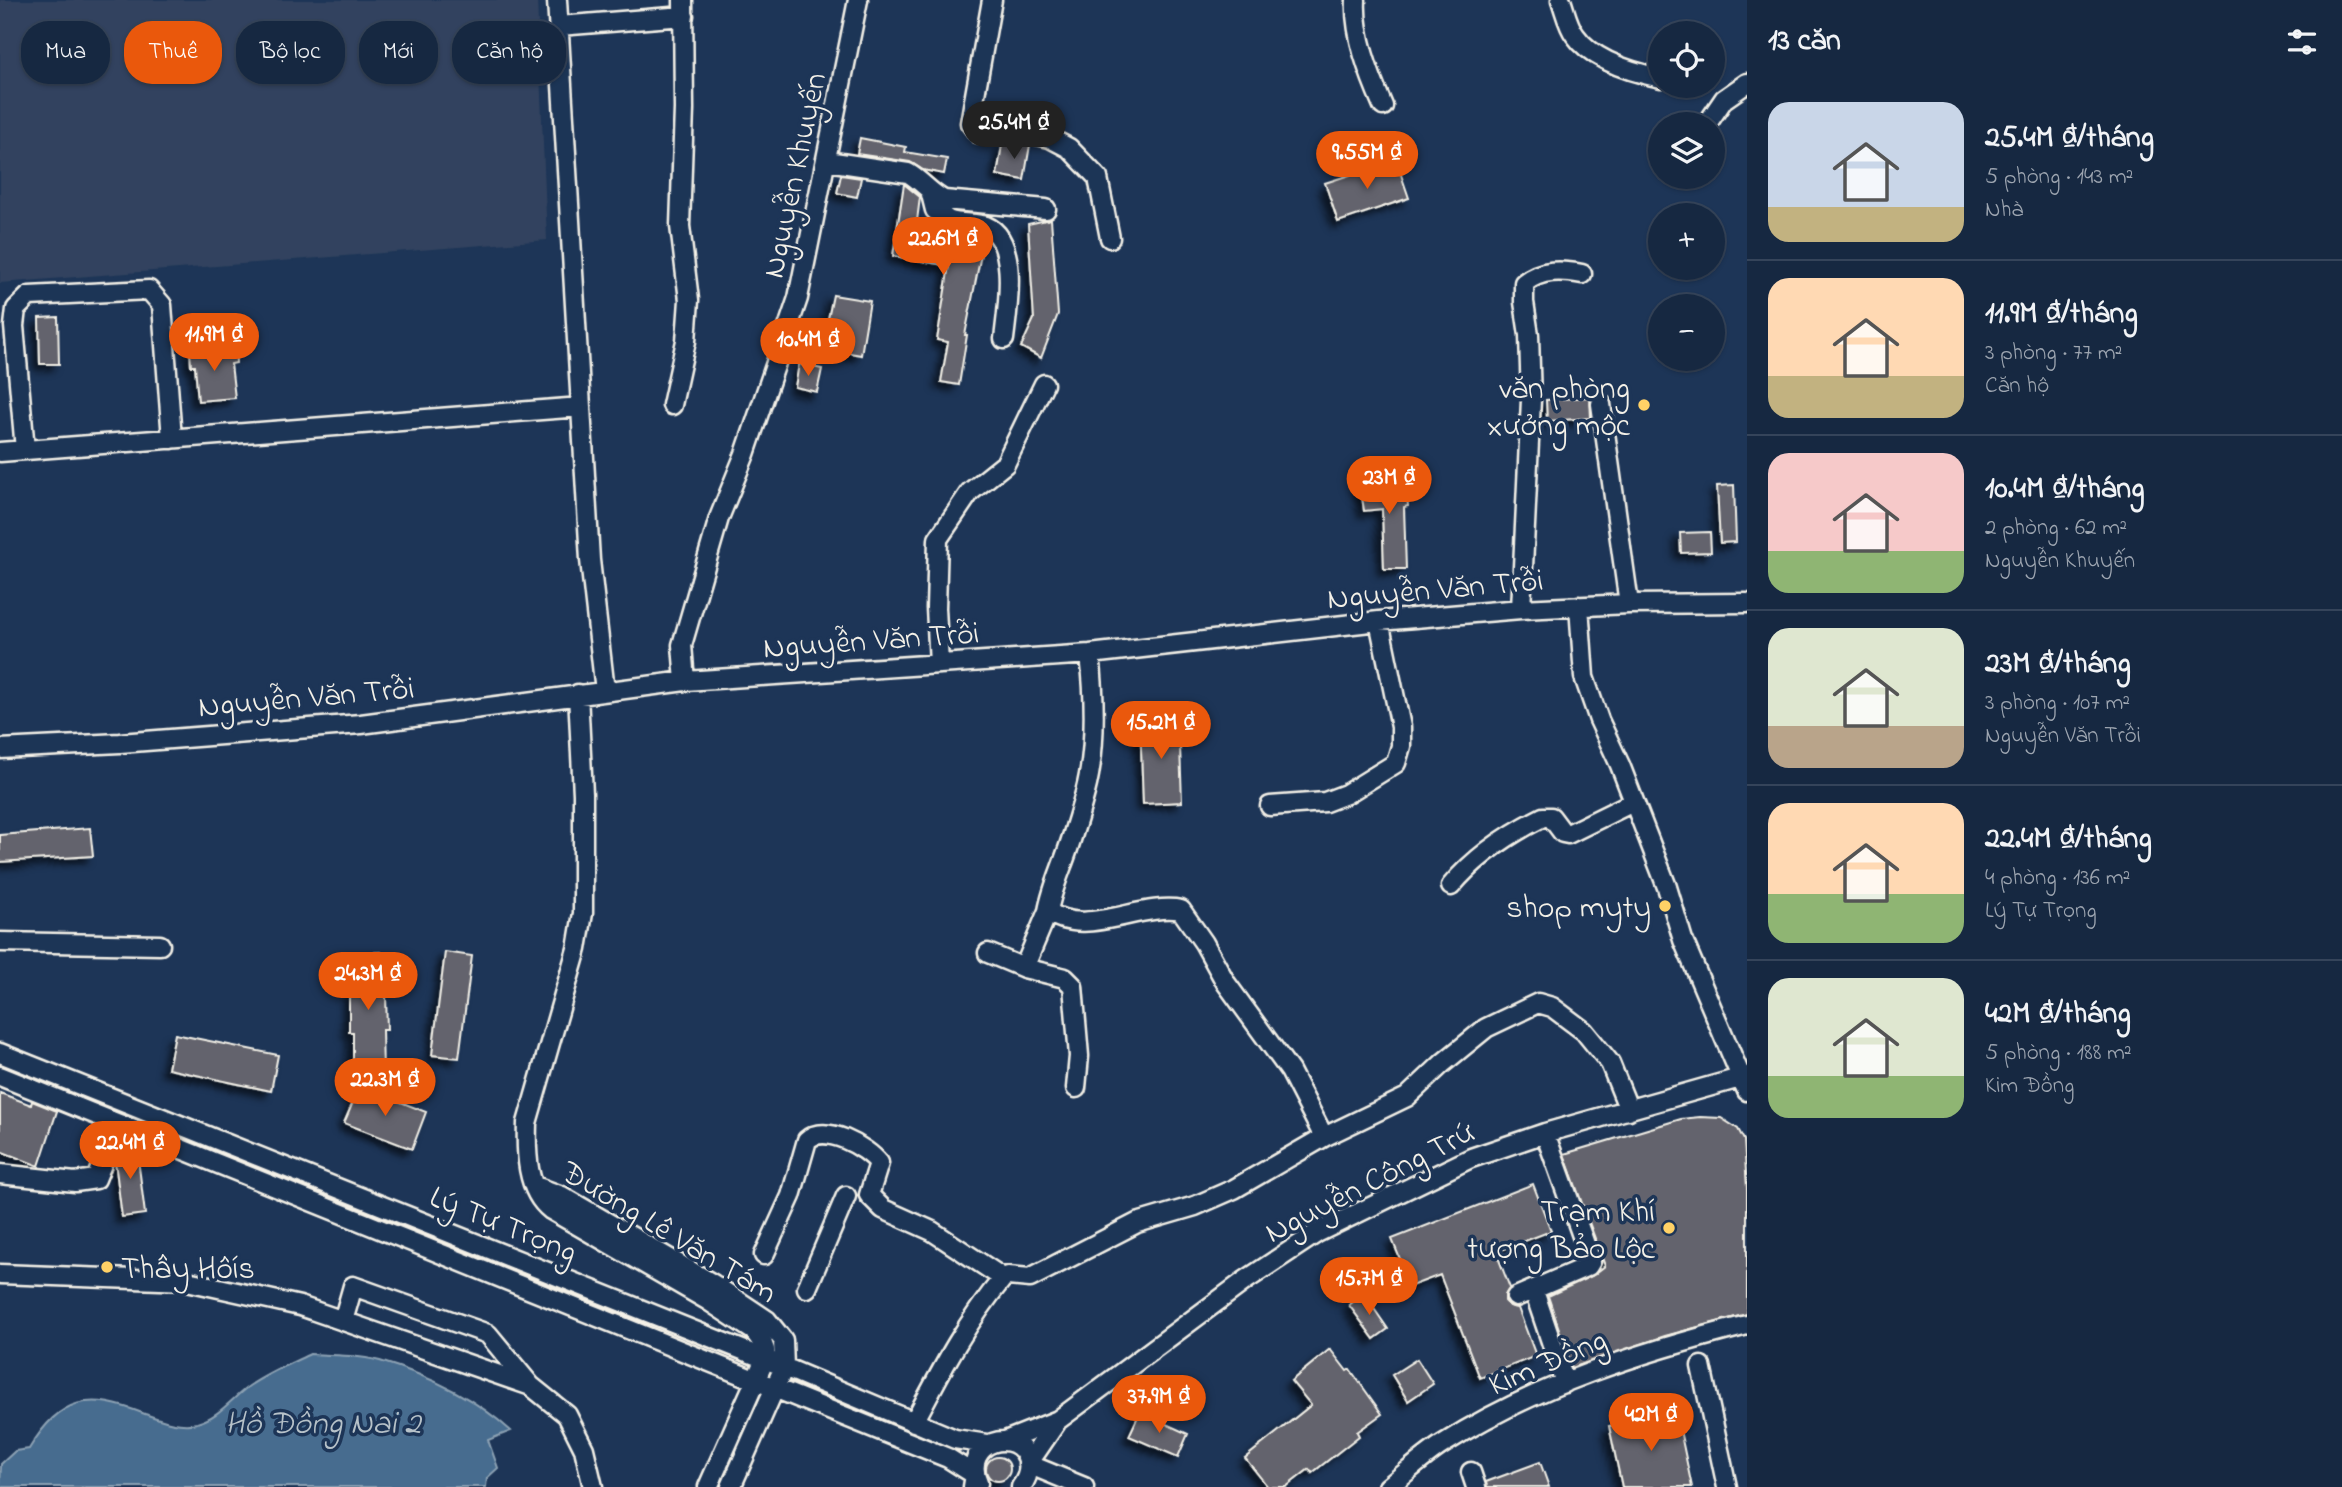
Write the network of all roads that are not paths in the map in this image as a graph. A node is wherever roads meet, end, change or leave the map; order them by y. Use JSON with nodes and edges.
{"nodes":[{"id":1,"x":557,"y":0,"type":"edge"},
{"id":2,"x":858,"y":0,"type":"edge"},
{"id":3,"x":992,"y":0,"type":"edge"},
{"id":4,"x":1356,"y":0,"type":"edge"},
{"id":5,"x":1561,"y":0,"type":"edge"},
{"id":6,"x":683,"y":8,"type":"edge"},
{"id":7,"x":559,"y":21,"type":"edge"},
{"id":8,"x":566,"y":25,"type":"edge"},
{"id":9,"x":1648,"y":75,"type":"edge"},
{"id":10,"x":1747,"y":83,"type":"edge"},
{"id":11,"x":562,"y":84,"type":"edge"},
{"id":12,"x":1383,"y":106,"type":"dead end"},
{"id":13,"x":1715,"y":112,"type":"edge"},
{"id":14,"x":827,"y":161,"type":"junction"},
{"id":15,"x":931,"y":194,"type":"junction"},
{"id":16,"x":1046,"y":209,"type":"dead end"},
{"id":17,"x":1110,"y":238,"type":"dead end"},
{"id":18,"x":1582,"y":274,"type":"dead end"},
{"id":19,"x":7,"y":327,"type":"edge"},
{"id":20,"x":1003,"y":339,"type":"dead end"},
{"id":21,"x":1044,"y":384,"type":"dead end"},
{"id":22,"x":1601,"y":404,"type":"dead end"},
{"id":23,"x":672,"y":405,"type":"dead end"},
{"id":24,"x":581,"y":407,"type":"junction"},
{"id":25,"x":172,"y":439,"type":"junction"},
{"id":26,"x":25,"y":450,"type":"junction"},
{"id":27,"x":0,"y":452,"type":"edge"},
{"id":28,"x":1747,"y":603,"type":"edge"},
{"id":29,"x":1629,"y":604,"type":"junction"},
{"id":30,"x":1578,"y":606,"type":"junction"},
{"id":31,"x":1521,"y":609,"type":"junction"},
{"id":32,"x":1379,"y":621,"type":"junction"},
{"id":33,"x":1090,"y":654,"type":"junction"},
{"id":34,"x":939,"y":664,"type":"junction"},
{"id":35,"x":685,"y":681,"type":"junction"},
{"id":36,"x":605,"y":691,"type":"junction"},
{"id":37,"x":578,"y":694,"type":"junction"},
{"id":38,"x":0,"y":749,"type":"edge"},
{"id":39,"x":1633,"y":802,"type":"junction"},
{"id":40,"x":1270,"y":806,"type":"dead end"},
{"id":41,"x":1451,"y":886,"type":"dead end"},
{"id":42,"x":1048,"y":911,"type":"junction"},
{"id":43,"x":0,"y":942,"type":"edge"},
{"id":44,"x":160,"y":945,"type":"dead end"},
{"id":45,"x":988,"y":953,"type":"dead end"},
{"id":46,"x":1024,"y":968,"type":"junction"},
{"id":47,"x":0,"y":1053,"type":"edge"},
{"id":48,"x":0,"y":1076,"type":"edge"},
{"id":49,"x":1746,"y":1082,"type":"edge"},
{"id":50,"x":1076,"y":1088,"type":"dead end"},
{"id":51,"x":1629,"y":1110,"type":"junction"},
{"id":52,"x":118,"y":1124,"type":"junction"},
{"id":53,"x":1545,"y":1133,"type":"junction"},
{"id":54,"x":1324,"y":1137,"type":"junction"},
{"id":55,"x":0,"y":1174,"type":"edge"},
{"id":56,"x":536,"y":1186,"type":"junction"},
{"id":57,"x":846,"y":1196,"type":"dead end"},
{"id":58,"x":764,"y":1255,"type":"dead end"},
{"id":59,"x":0,"y":1274,"type":"edge"},
{"id":60,"x":1003,"y":1278,"type":"junction"},
{"id":61,"x":807,"y":1288,"type":"dead end"},
{"id":62,"x":1534,"y":1291,"type":"junction"},
{"id":63,"x":1516,"y":1297,"type":"dead end"},
{"id":64,"x":342,"y":1321,"type":"junction"},
{"id":65,"x":1747,"y":1325,"type":"edge"},
{"id":66,"x":765,"y":1359,"type":"junction"},
{"id":67,"x":1701,"y":1366,"type":"dead end"},
{"id":68,"x":784,"y":1367,"type":"junction"},
{"id":69,"x":756,"y":1380,"type":"junction"},
{"id":70,"x":1565,"y":1383,"type":"junction"},
{"id":71,"x":531,"y":1386,"type":"junction"},
{"id":72,"x":775,"y":1388,"type":"junction"},
{"id":73,"x":1058,"y":1420,"type":"junction"},
{"id":74,"x":914,"y":1422,"type":"junction"},
{"id":75,"x":996,"y":1443,"type":"junction"},
{"id":76,"x":1028,"y":1464,"type":"junction"},
{"id":77,"x":977,"y":1483,"type":"edge"},
{"id":78,"x":593,"y":1487,"type":"edge"},
{"id":79,"x":708,"y":1487,"type":"edge"},
{"id":80,"x":731,"y":1487,"type":"edge"},
{"id":81,"x":1021,"y":1487,"type":"edge"},
{"id":82,"x":1084,"y":1487,"type":"edge"},
{"id":83,"x":1388,"y":1487,"type":"edge"},
{"id":84,"x":1727,"y":1487,"type":"edge"}],
"edges":[{"from":1,"to":7,"type":"street"},
{"from":2,"to":14,"type":"street","name":"Nguyễn Khuyến"},
{"from":3,"to":17,"type":"street"},
{"from":4,"to":12,"type":"street"},
{"from":5,"to":9,"type":"street"},
{"from":6,"to":8,"type":"street"},
{"from":6,"to":23,"type":"street"},
{"from":10,"to":13,"type":"street"},
{"from":11,"to":24,"type":"street"},
{"from":14,"to":15,"type":"street"},
{"from":14,"to":35,"type":"street","name":"Nguyễn Khuyến"},
{"from":15,"to":16,"type":"street"},
{"from":15,"to":20,"type":"street"},
{"from":18,"to":31,"type":"street"},
{"from":19,"to":25,"type":"street"},
{"from":19,"to":26,"type":"street"},
{"from":21,"to":34,"type":"street"},
{"from":22,"to":29,"type":"street"},
{"from":24,"to":25,"type":"street"},
{"from":24,"to":36,"type":"street"},
{"from":25,"to":26,"type":"street"},
{"from":26,"to":27,"type":"street"},
{"from":28,"to":29,"type":"street","name":"Nguyễn Văn Trỗi"},
{"from":29,"to":30,"type":"street","name":"Nguyễn Văn Trỗi"},
{"from":30,"to":31,"type":"street","name":"Nguyễn Văn Trỗi"},
{"from":30,"to":39,"type":"street"},
{"from":31,"to":32,"type":"street","name":"Nguyễn Văn Trỗi"},
{"from":32,"to":33,"type":"street","name":"Nguyễn Văn Trỗi"},
{"from":32,"to":40,"type":"street"},
{"from":33,"to":34,"type":"street","name":"Nguyễn Văn Trỗi"},
{"from":33,"to":42,"type":"street"},
{"from":34,"to":35,"type":"street","name":"Nguyễn Văn Trỗi"},
{"from":35,"to":36,"type":"street","name":"Nguyễn Văn Trỗi"},
{"from":36,"to":37,"type":"street","name":"Nguyễn Văn Trỗi"},
{"from":37,"to":38,"type":"street","name":"Nguyễn Văn Trỗi"},
{"from":37,"to":56,"type":"street","name":"Đường Lê Văn Tám"},
{"from":39,"to":41,"type":"street"},
{"from":39,"to":49,"type":"street"},
{"from":42,"to":46,"type":"street"},
{"from":42,"to":54,"type":"street"},
{"from":43,"to":44,"type":"street"},
{"from":45,"to":46,"type":"street"},
{"from":46,"to":50,"type":"street"},
{"from":47,"to":66,"type":"street","name":"Lý Tự Trọng"},
{"from":48,"to":52,"type":"street","name":"Lý Tự Trọng"},
{"from":49,"to":51,"type":"street","name":"Nguyễn Công Trứ"},
{"from":51,"to":53,"type":"street","name":"Nguyễn Công Trứ"},
{"from":51,"to":54,"type":"street"},
{"from":52,"to":55,"type":"street"},
{"from":52,"to":69,"type":"street","name":"Lý Tự Trọng"},
{"from":53,"to":62,"type":"street"},
{"from":53,"to":73,"type":"street","name":"Nguyễn Công Trứ"},
{"from":54,"to":60,"type":"street"},
{"from":56,"to":66,"type":"street","name":"Đường Lê Văn Tám"},
{"from":56,"to":68,"type":"street","name":"Đường Lê Văn Tám"},
{"from":57,"to":61,"type":"street"},
{"from":58,"to":60,"type":"street"},
{"from":59,"to":64,"type":"street"},
{"from":60,"to":74,"type":"street"},
{"from":62,"to":63,"type":"street"},
{"from":62,"to":70,"type":"street"},
{"from":64,"to":71,"type":"street"},
{"from":64,"to":71,"type":"street"},
{"from":65,"to":70,"type":"street","name":"Kim Đồng"},
{"from":66,"to":68,"type":"street","name":"Lý Tự Trọng"},
{"from":66,"to":69,"type":"street"},
{"from":67,"to":84,"type":"street"},
{"from":68,"to":72,"type":"street"},
{"from":68,"to":74,"type":"street","name":"Lý Tự Trọng"},
{"from":69,"to":72,"type":"street","name":"Lý Tự Trọng"},
{"from":69,"to":79,"type":"street"},
{"from":70,"to":83,"type":"street","name":"Kim Đồng"},
{"from":71,"to":78,"type":"street"},
{"from":72,"to":77,"type":"street","name":"Lý Tự Trọng"},
{"from":72,"to":80,"type":"street"},
{"from":73,"to":75,"type":"street","name":"Nguyễn Công Trứ"},
{"from":73,"to":76,"type":"street","name":"Nguyễn Công Trứ"},
{"from":74,"to":75,"type":"street","name":"Lý Tự Trọng"},
{"from":75,"to":76,"type":"street"},
{"from":75,"to":77,"type":"street"},
{"from":76,"to":81,"type":"street","name":"Nguyễn Công Trứ"},
{"from":76,"to":82,"type":"street"}]}
